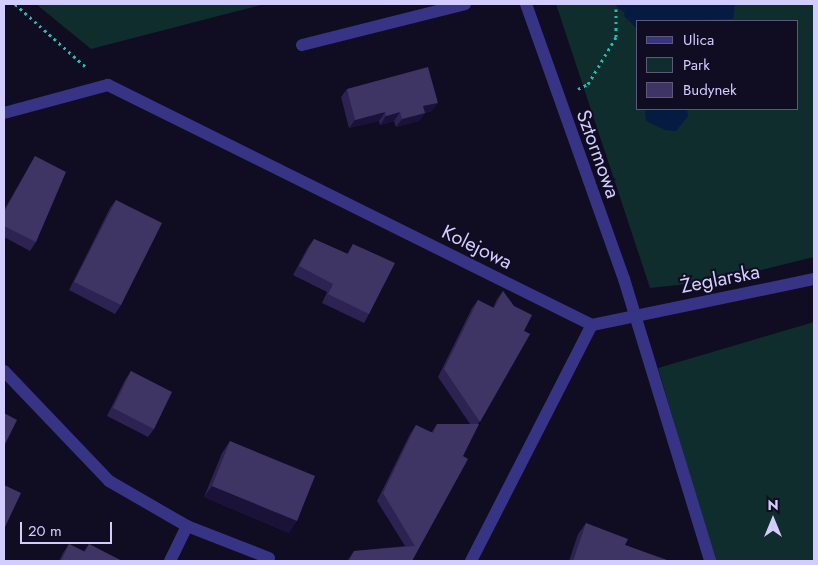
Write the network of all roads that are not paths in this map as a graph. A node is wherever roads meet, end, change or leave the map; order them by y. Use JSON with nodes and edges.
{"nodes":[{"id":1,"x":465,"y":4,"type":"edge"},
{"id":2,"x":526,"y":4,"type":"edge"},
{"id":3,"x":302,"y":45,"type":"dead end"},
{"id":4,"x":4,"y":113,"type":"edge"},
{"id":5,"x":814,"y":279,"type":"edge"},
{"id":6,"x":634,"y":316,"type":"junction"},
{"id":7,"x":592,"y":325,"type":"junction"},
{"id":8,"x":4,"y":371,"type":"edge"},
{"id":9,"x":187,"y":526,"type":"junction"},
{"id":10,"x":270,"y":558,"type":"dead end"},
{"id":11,"x":170,"y":561,"type":"edge"},
{"id":12,"x":471,"y":561,"type":"edge"},
{"id":13,"x":710,"y":561,"type":"edge"}],
"edges":[{"from":1,"to":3,"type":"street"},
{"from":2,"to":6,"type":"street","name":"Sztormowa"},
{"from":4,"to":7,"type":"street","name":"Kolejowa"},
{"from":5,"to":6,"type":"street","name":"Żeglarska"},
{"from":6,"to":7,"type":"street","name":"Żeglarska"},
{"from":6,"to":13,"type":"street"},
{"from":7,"to":12,"type":"street"},
{"from":8,"to":9,"type":"street"},
{"from":9,"to":10,"type":"street"},
{"from":9,"to":11,"type":"street"}]}
